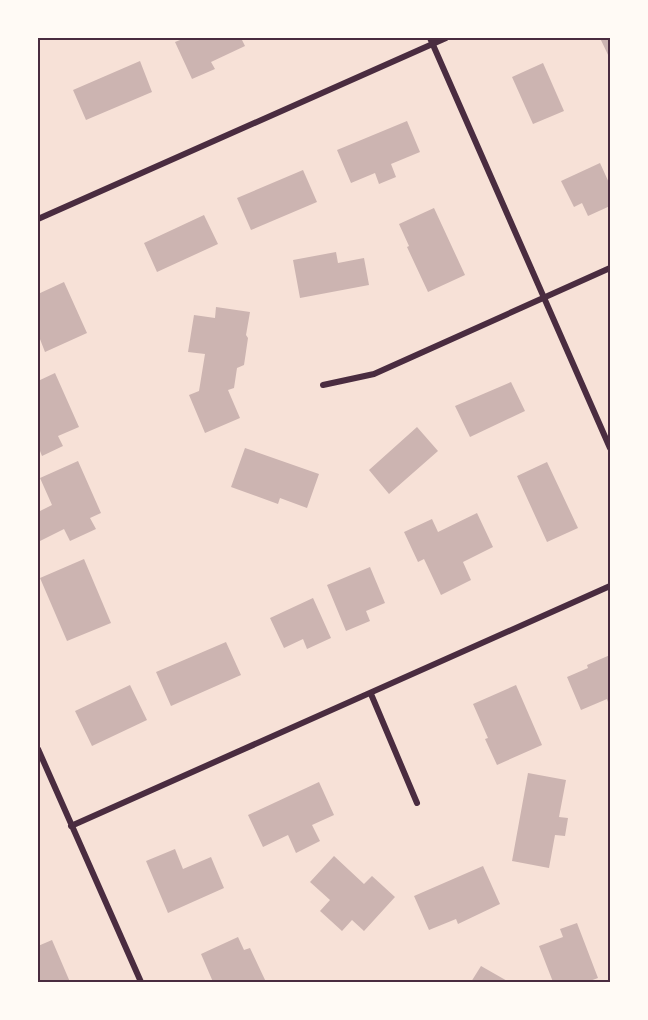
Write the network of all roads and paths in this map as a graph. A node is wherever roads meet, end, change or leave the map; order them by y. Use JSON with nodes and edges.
{"nodes":[{"id":1,"x":446,"y":38,"type":"edge"},
{"id":2,"x":431,"y":40,"type":"edge"},
{"id":3,"x":38,"y":219,"type":"edge"},
{"id":4,"x":610,"y":268,"type":"edge"},
{"id":5,"x":544,"y":298,"type":"junction"},
{"id":6,"x":323,"y":385,"type":"dead end"},
{"id":7,"x":610,"y":447,"type":"edge"},
{"id":8,"x":610,"y":586,"type":"edge"},
{"id":9,"x":371,"y":694,"type":"junction"},
{"id":10,"x":38,"y":749,"type":"edge"},
{"id":11,"x":417,"y":803,"type":"dead end"},
{"id":12,"x":71,"y":826,"type":"junction"},
{"id":13,"x":141,"y":982,"type":"edge"}],
"edges":[{"from":1,"to":2,"type":"street"},
{"from":2,"to":3,"type":"street"},
{"from":2,"to":5,"type":"street"},
{"from":4,"to":5,"type":"street"},
{"from":5,"to":6,"type":"street"},
{"from":5,"to":7,"type":"street"},
{"from":8,"to":9,"type":"street"},
{"from":9,"to":11,"type":"street"},
{"from":9,"to":12,"type":"street"},
{"from":10,"to":12,"type":"street"},
{"from":12,"to":13,"type":"street"}]}
